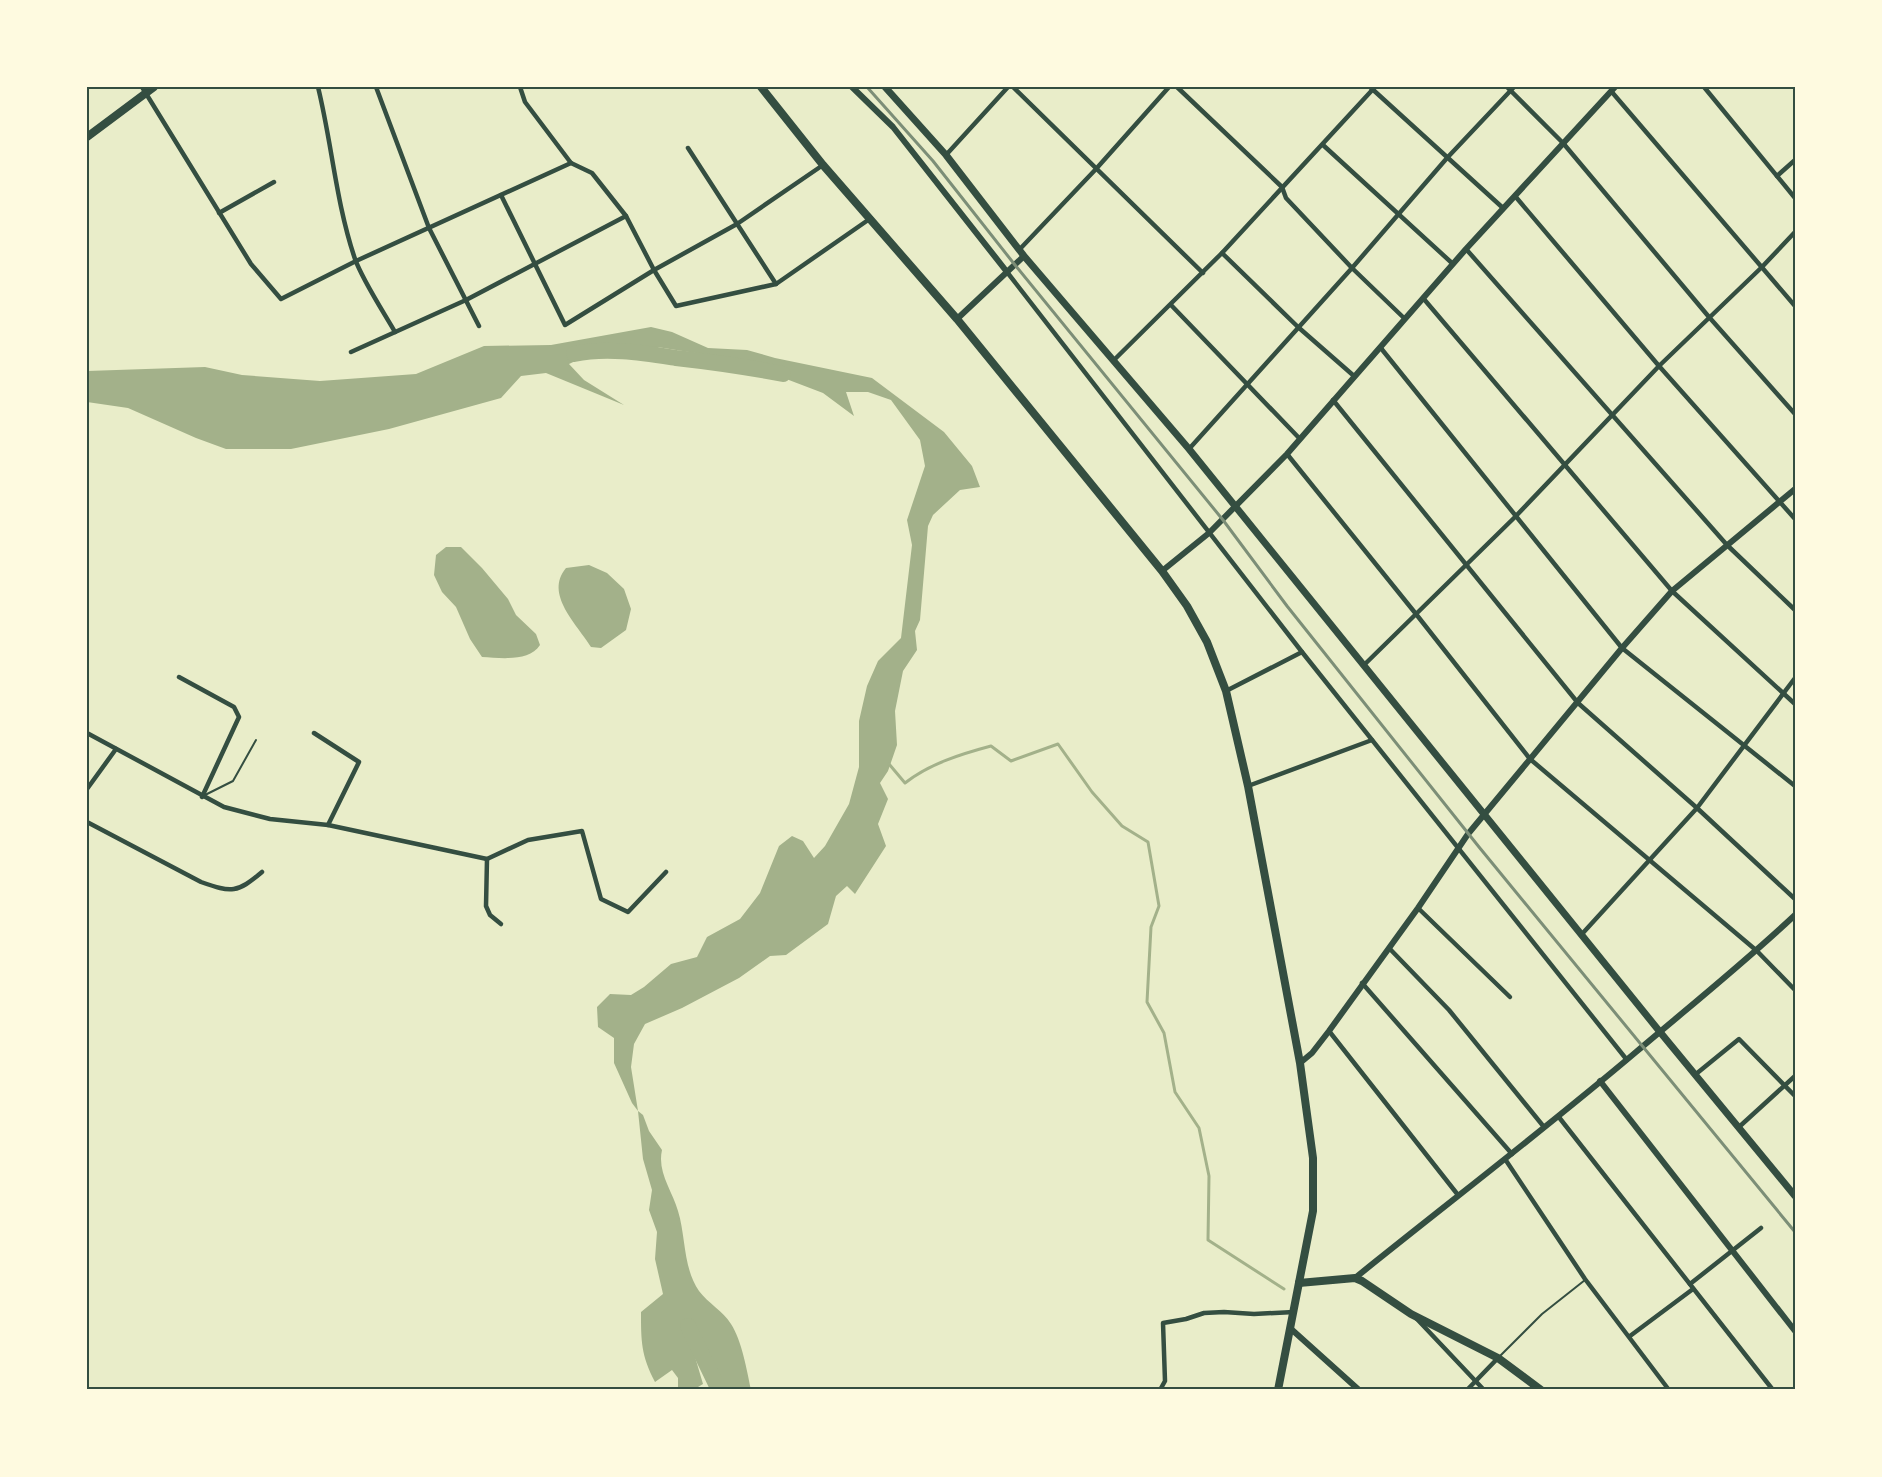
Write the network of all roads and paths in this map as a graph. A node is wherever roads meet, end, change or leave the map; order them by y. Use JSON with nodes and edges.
{"nodes":[{"id":1,"x":154,"y":87,"type":"edge"},
{"id":2,"x":318,"y":87,"type":"edge"},
{"id":3,"x":376,"y":87,"type":"edge"},
{"id":4,"x":520,"y":87,"type":"edge"},
{"id":5,"x":761,"y":87,"type":"edge"},
{"id":6,"x":852,"y":87,"type":"edge"},
{"id":7,"x":885,"y":87,"type":"edge"},
{"id":8,"x":1008,"y":87,"type":"edge"},
{"id":9,"x":1013,"y":87,"type":"edge"},
{"id":10,"x":1169,"y":87,"type":"edge"},
{"id":11,"x":1177,"y":87,"type":"edge"},
{"id":12,"x":1704,"y":87,"type":"edge"},
{"id":13,"x":1373,"y":88,"type":"edge"},
{"id":14,"x":1511,"y":88,"type":"edge"},
{"id":15,"x":1613,"y":89,"type":"edge"},
{"id":16,"x":144,"y":90,"type":"edge"},
{"id":17,"x":87,"y":137,"type":"edge"},
{"id":18,"x":1563,"y":143,"type":"junction"},
{"id":19,"x":1323,"y":145,"type":"junction"},
{"id":20,"x":688,"y":148,"type":"dead end"},
{"id":21,"x":946,"y":155,"type":"junction"},
{"id":22,"x":1447,"y":158,"type":"junction"},
{"id":23,"x":1795,"y":160,"type":"edge"},
{"id":24,"x":571,"y":163,"type":"junction"},
{"id":25,"x":823,"y":165,"type":"junction"},
{"id":26,"x":1096,"y":169,"type":"junction"},
{"id":27,"x":1777,"y":176,"type":"junction"},
{"id":28,"x":274,"y":182,"type":"dead end"},
{"id":29,"x":1282,"y":187,"type":"junction"},
{"id":30,"x":501,"y":195,"type":"junction"},
{"id":31,"x":1515,"y":196,"type":"junction"},
{"id":32,"x":1795,"y":198,"type":"edge"},
{"id":33,"x":1503,"y":208,"type":"junction"},
{"id":34,"x":219,"y":213,"type":"junction"},
{"id":35,"x":1399,"y":214,"type":"junction"},
{"id":36,"x":626,"y":216,"type":"junction"},
{"id":37,"x":871,"y":218,"type":"junction"},
{"id":38,"x":737,"y":224,"type":"junction"},
{"id":39,"x":429,"y":228,"type":"junction"},
{"id":40,"x":1795,"y":232,"type":"edge"},
{"id":41,"x":1466,"y":249,"type":"junction"},
{"id":42,"x":1022,"y":253,"type":"junction"},
{"id":43,"x":1222,"y":253,"type":"junction"},
{"id":44,"x":356,"y":261,"type":"junction"},
{"id":45,"x":534,"y":264,"type":"junction"},
{"id":46,"x":1453,"y":264,"type":"junction"},
{"id":47,"x":1762,"y":267,"type":"junction"},
{"id":48,"x":1352,"y":268,"type":"junction"},
{"id":49,"x":654,"y":270,"type":"junction"},
{"id":50,"x":1007,"y":272,"type":"junction"},
{"id":51,"x":1203,"y":273,"type":"junction"},
{"id":52,"x":776,"y":284,"type":"junction"},
{"id":53,"x":1423,"y":298,"type":"junction"},
{"id":54,"x":466,"y":300,"type":"junction"},
{"id":55,"x":1171,"y":305,"type":"junction"},
{"id":56,"x":1795,"y":306,"type":"edge"},
{"id":57,"x":1709,"y":317,"type":"junction"},
{"id":58,"x":957,"y":319,"type":"junction"},
{"id":59,"x":1405,"y":319,"type":"junction"},
{"id":60,"x":479,"y":326,"type":"dead end"},
{"id":61,"x":1298,"y":327,"type":"junction"},
{"id":62,"x":395,"y":332,"type":"junction"},
{"id":63,"x":1380,"y":347,"type":"junction"},
{"id":64,"x":351,"y":351,"type":"dead end"},
{"id":65,"x":1113,"y":361,"type":"junction"},
{"id":66,"x":1659,"y":366,"type":"junction"},
{"id":67,"x":1354,"y":376,"type":"junction"},
{"id":68,"x":1247,"y":385,"type":"junction"},
{"id":69,"x":1333,"y":400,"type":"junction"},
{"id":70,"x":1795,"y":414,"type":"edge"},
{"id":71,"x":1611,"y":416,"type":"junction"},
{"id":72,"x":1300,"y":439,"type":"junction"},
{"id":73,"x":1189,"y":449,"type":"junction"},
{"id":74,"x":1287,"y":454,"type":"junction"},
{"id":75,"x":1564,"y":466,"type":"junction"},
{"id":76,"x":1795,"y":489,"type":"edge"},
{"id":77,"x":1779,"y":502,"type":"junction"},
{"id":78,"x":1236,"y":507,"type":"junction"},
{"id":79,"x":1515,"y":517,"type":"junction"},
{"id":80,"x":1795,"y":519,"type":"edge"},
{"id":81,"x":1209,"y":533,"type":"junction"},
{"id":82,"x":1727,"y":545,"type":"junction"},
{"id":83,"x":1465,"y":565,"type":"junction"},
{"id":84,"x":1162,"y":572,"type":"junction"},
{"id":85,"x":1672,"y":591,"type":"junction"},
{"id":86,"x":1795,"y":610,"type":"edge"},
{"id":87,"x":1416,"y":614,"type":"junction"},
{"id":88,"x":1622,"y":648,"type":"junction"},
{"id":89,"x":1302,"y":652,"type":"junction"},
{"id":90,"x":1364,"y":665,"type":"junction"},
{"id":91,"x":179,"y":677,"type":"dead end"},
{"id":92,"x":1795,"y":678,"type":"edge"},
{"id":93,"x":1226,"y":692,"type":"junction"},
{"id":94,"x":1782,"y":694,"type":"junction"},
{"id":95,"x":1578,"y":703,"type":"junction"},
{"id":96,"x":1795,"y":704,"type":"edge"},
{"id":97,"x":87,"y":733,"type":"edge"},
{"id":98,"x":314,"y":733,"type":"dead end"},
{"id":99,"x":256,"y":740,"type":"dead end"},
{"id":100,"x":1372,"y":740,"type":"junction"},
{"id":101,"x":1744,"y":744,"type":"junction"},
{"id":102,"x":116,"y":749,"type":"junction"},
{"id":103,"x":1530,"y":759,"type":"junction"},
{"id":104,"x":1248,"y":786,"type":"junction"},
{"id":105,"x":1795,"y":786,"type":"edge"},
{"id":106,"x":87,"y":789,"type":"edge"},
{"id":107,"x":202,"y":796,"type":"junction"},
{"id":108,"x":1697,"y":808,"type":"junction"},
{"id":109,"x":1485,"y":815,"type":"junction"},
{"id":110,"x":87,"y":822,"type":"edge"},
{"id":111,"x":328,"y":825,"type":"junction"},
{"id":112,"x":1459,"y":847,"type":"junction"},
{"id":113,"x":487,"y":859,"type":"junction"},
{"id":114,"x":1651,"y":860,"type":"junction"},
{"id":115,"x":262,"y":872,"type":"dead end"},
{"id":116,"x":666,"y":872,"type":"dead end"},
{"id":117,"x":1795,"y":899,"type":"edge"},
{"id":118,"x":1418,"y":908,"type":"junction"},
{"id":119,"x":1795,"y":915,"type":"edge"},
{"id":120,"x":501,"y":924,"type":"dead end"},
{"id":121,"x":1582,"y":934,"type":"junction"},
{"id":122,"x":1389,"y":948,"type":"junction"},
{"id":123,"x":1757,"y":951,"type":"junction"},
{"id":124,"x":1362,"y":984,"type":"junction"},
{"id":125,"x":1795,"y":990,"type":"edge"},
{"id":126,"x":1510,"y":997,"type":"dead end"},
{"id":127,"x":1329,"y":1031,"type":"junction"},
{"id":128,"x":1660,"y":1032,"type":"junction"},
{"id":129,"x":1627,"y":1060,"type":"junction"},
{"id":130,"x":1300,"y":1063,"type":"junction"},
{"id":131,"x":1696,"y":1074,"type":"junction"},
{"id":132,"x":1795,"y":1076,"type":"edge"},
{"id":133,"x":1600,"y":1081,"type":"junction"},
{"id":134,"x":1784,"y":1086,"type":"junction"},
{"id":135,"x":1795,"y":1096,"type":"edge"},
{"id":136,"x":1558,"y":1116,"type":"junction"},
{"id":137,"x":1544,"y":1127,"type":"junction"},
{"id":138,"x":1739,"y":1127,"type":"junction"},
{"id":139,"x":1512,"y":1154,"type":"junction"},
{"id":140,"x":1505,"y":1160,"type":"junction"},
{"id":141,"x":1458,"y":1195,"type":"junction"},
{"id":142,"x":1795,"y":1196,"type":"edge"},
{"id":143,"x":1761,"y":1228,"type":"dead end"},
{"id":144,"x":1731,"y":1250,"type":"junction"},
{"id":145,"x":1354,"y":1278,"type":"junction"},
{"id":146,"x":1585,"y":1279,"type":"junction"},
{"id":147,"x":1299,"y":1283,"type":"junction"},
{"id":148,"x":1691,"y":1287,"type":"junction"},
{"id":149,"x":1294,"y":1312,"type":"junction"},
{"id":150,"x":1411,"y":1314,"type":"junction"},
{"id":151,"x":1290,"y":1328,"type":"junction"},
{"id":152,"x":1795,"y":1331,"type":"edge"},
{"id":153,"x":1630,"y":1336,"type":"junction"},
{"id":154,"x":1498,"y":1358,"type":"junction"},
{"id":155,"x":1165,"y":1381,"type":"junction"},
{"id":156,"x":1476,"y":1382,"type":"junction"},
{"id":157,"x":1160,"y":1390,"type":"edge"},
{"id":158,"x":1167,"y":1390,"type":"edge"},
{"id":159,"x":1278,"y":1390,"type":"edge"},
{"id":160,"x":1359,"y":1390,"type":"edge"},
{"id":161,"x":1467,"y":1390,"type":"edge"},
{"id":162,"x":1484,"y":1390,"type":"edge"},
{"id":163,"x":1541,"y":1390,"type":"edge"},
{"id":164,"x":1669,"y":1390,"type":"edge"},
{"id":165,"x":1773,"y":1390,"type":"edge"}],
"edges":[{"from":1,"to":16,"type":"main road"},
{"from":2,"to":44,"type":"street"},
{"from":3,"to":39,"type":"street"},
{"from":4,"to":24,"type":"street"},
{"from":5,"to":25,"type":"main road"},
{"from":6,"to":50,"type":"street"},
{"from":7,"to":21,"type":"main road"},
{"from":8,"to":21,"type":"street"},
{"from":9,"to":26,"type":"street"},
{"from":10,"to":26,"type":"street"},
{"from":11,"to":29,"type":"street"},
{"from":12,"to":27,"type":"street"},
{"from":13,"to":19,"type":"street"},
{"from":13,"to":22,"type":"street"},
{"from":14,"to":18,"type":"street"},
{"from":14,"to":22,"type":"street"},
{"from":15,"to":18,"type":"street"},
{"from":15,"to":47,"type":"street"},
{"from":16,"to":17,"type":"main road"},
{"from":16,"to":34,"type":"street"},
{"from":18,"to":31,"type":"street"},
{"from":18,"to":57,"type":"street"},
{"from":19,"to":29,"type":"street"},
{"from":19,"to":35,"type":"street"},
{"from":20,"to":38,"type":"street"},
{"from":21,"to":42,"type":"main road"},
{"from":22,"to":33,"type":"street"},
{"from":22,"to":35,"type":"street"},
{"from":23,"to":27,"type":"street"},
{"from":24,"to":30,"type":"street"},
{"from":24,"to":36,"type":"street"},
{"from":25,"to":37,"type":"main road"},
{"from":25,"to":38,"type":"street"},
{"from":26,"to":42,"type":"street"},
{"from":26,"to":51,"type":"street"},
{"from":27,"to":32,"type":"street"},
{"from":28,"to":34,"type":"street"},
{"from":29,"to":43,"type":"street"},
{"from":29,"to":48,"type":"street"},
{"from":30,"to":39,"type":"street"},
{"from":30,"to":45,"type":"street"},
{"from":31,"to":33,"type":"street"},
{"from":31,"to":66,"type":"street"},
{"from":33,"to":41,"type":"street"},
{"from":34,"to":44,"type":"street"},
{"from":35,"to":46,"type":"street"},
{"from":35,"to":48,"type":"street"},
{"from":36,"to":45,"type":"street"},
{"from":36,"to":49,"type":"street"},
{"from":37,"to":52,"type":"street"},
{"from":37,"to":58,"type":"main road"},
{"from":38,"to":49,"type":"street"},
{"from":38,"to":52,"type":"street"},
{"from":39,"to":44,"type":"street"},
{"from":39,"to":54,"type":"street"},
{"from":40,"to":47,"type":"street"},
{"from":41,"to":46,"type":"street"},
{"from":41,"to":71,"type":"street"},
{"from":42,"to":50,"type":"street"},
{"from":42,"to":65,"type":"main road"},
{"from":43,"to":51,"type":"street"},
{"from":43,"to":61,"type":"street"},
{"from":44,"to":62,"type":"street"},
{"from":45,"to":49,"type":"street"},
{"from":45,"to":54,"type":"street"},
{"from":46,"to":53,"type":"street"},
{"from":47,"to":56,"type":"street"},
{"from":47,"to":57,"type":"street"},
{"from":48,"to":59,"type":"street"},
{"from":48,"to":61,"type":"street"},
{"from":49,"to":52,"type":"street"},
{"from":50,"to":58,"type":"street"},
{"from":50,"to":81,"type":"street"},
{"from":51,"to":55,"type":"street"},
{"from":53,"to":59,"type":"street"},
{"from":53,"to":75,"type":"street"},
{"from":54,"to":60,"type":"street"},
{"from":54,"to":62,"type":"street"},
{"from":55,"to":65,"type":"street"},
{"from":55,"to":68,"type":"street"},
{"from":57,"to":66,"type":"street"},
{"from":57,"to":70,"type":"street"},
{"from":58,"to":84,"type":"main road"},
{"from":59,"to":63,"type":"street"},
{"from":61,"to":67,"type":"street"},
{"from":61,"to":68,"type":"street"},
{"from":62,"to":64,"type":"street"},
{"from":63,"to":67,"type":"street"},
{"from":63,"to":79,"type":"street"},
{"from":65,"to":73,"type":"main road"},
{"from":66,"to":71,"type":"street"},
{"from":66,"to":77,"type":"street"},
{"from":67,"to":69,"type":"street"},
{"from":68,"to":72,"type":"street"},
{"from":68,"to":73,"type":"street"},
{"from":69,"to":72,"type":"street"},
{"from":69,"to":83,"type":"street"},
{"from":71,"to":75,"type":"street"},
{"from":71,"to":82,"type":"street"},
{"from":72,"to":74,"type":"street"},
{"from":73,"to":78,"type":"main road"},
{"from":74,"to":78,"type":"street"},
{"from":74,"to":87,"type":"street"},
{"from":75,"to":79,"type":"street"},
{"from":75,"to":85,"type":"street"},
{"from":76,"to":77,"type":"street"},
{"from":77,"to":80,"type":"street"},
{"from":77,"to":82,"type":"street"},
{"from":78,"to":81,"type":"street"},
{"from":78,"to":90,"type":"main road"},
{"from":79,"to":83,"type":"street"},
{"from":79,"to":88,"type":"street"},
{"from":81,"to":84,"type":"street"},
{"from":81,"to":89,"type":"street"},
{"from":82,"to":85,"type":"street"},
{"from":82,"to":86,"type":"street"},
{"from":83,"to":87,"type":"street"},
{"from":83,"to":95,"type":"street"},
{"from":84,"to":93,"type":"main road"},
{"from":85,"to":88,"type":"street"},
{"from":85,"to":94,"type":"street"},
{"from":87,"to":90,"type":"street"},
{"from":87,"to":103,"type":"street"},
{"from":88,"to":95,"type":"street"},
{"from":88,"to":101,"type":"street"},
{"from":89,"to":93,"type":"street"},
{"from":89,"to":100,"type":"street"},
{"from":90,"to":109,"type":"main road"},
{"from":91,"to":107,"type":"street"},
{"from":92,"to":94,"type":"street"},
{"from":93,"to":104,"type":"main road"},
{"from":94,"to":96,"type":"street"},
{"from":94,"to":101,"type":"street"},
{"from":95,"to":103,"type":"street"},
{"from":95,"to":108,"type":"street"},
{"from":97,"to":102,"type":"street"},
{"from":98,"to":111,"type":"street"},
{"from":99,"to":107,"type":"lane"},
{"from":100,"to":104,"type":"street"},
{"from":100,"to":112,"type":"street"},
{"from":101,"to":105,"type":"street"},
{"from":101,"to":108,"type":"street"},
{"from":102,"to":106,"type":"street"},
{"from":102,"to":107,"type":"street"},
{"from":103,"to":109,"type":"street"},
{"from":103,"to":114,"type":"street"},
{"from":104,"to":130,"type":"main road"},
{"from":107,"to":111,"type":"street"},
{"from":108,"to":114,"type":"street"},
{"from":108,"to":117,"type":"street"},
{"from":109,"to":112,"type":"street"},
{"from":109,"to":121,"type":"main road"},
{"from":110,"to":115,"type":"street"},
{"from":111,"to":113,"type":"street"},
{"from":112,"to":118,"type":"street"},
{"from":112,"to":129,"type":"street"},
{"from":113,"to":116,"type":"street"},
{"from":113,"to":120,"type":"street"},
{"from":114,"to":121,"type":"street"},
{"from":114,"to":123,"type":"street"},
{"from":118,"to":122,"type":"street"},
{"from":118,"to":126,"type":"street"},
{"from":119,"to":123,"type":"street"},
{"from":121,"to":128,"type":"main road"},
{"from":122,"to":124,"type":"street"},
{"from":122,"to":137,"type":"street"},
{"from":123,"to":125,"type":"street"},
{"from":123,"to":128,"type":"street"},
{"from":124,"to":127,"type":"street"},
{"from":124,"to":139,"type":"street"},
{"from":127,"to":130,"type":"street"},
{"from":127,"to":141,"type":"street"},
{"from":128,"to":129,"type":"street"},
{"from":128,"to":131,"type":"main road"},
{"from":129,"to":133,"type":"street"},
{"from":130,"to":147,"type":"main road"},
{"from":131,"to":134,"type":"street"},
{"from":131,"to":138,"type":"main road"},
{"from":132,"to":134,"type":"street"},
{"from":133,"to":136,"type":"street"},
{"from":133,"to":144,"type":"street"},
{"from":134,"to":135,"type":"street"},
{"from":134,"to":138,"type":"street"},
{"from":136,"to":137,"type":"street"},
{"from":136,"to":148,"type":"street"},
{"from":137,"to":139,"type":"street"},
{"from":138,"to":142,"type":"main road"},
{"from":139,"to":140,"type":"street"},
{"from":140,"to":141,"type":"street"},
{"from":140,"to":146,"type":"street"},
{"from":141,"to":145,"type":"street"},
{"from":143,"to":144,"type":"street"},
{"from":144,"to":148,"type":"street"},
{"from":144,"to":152,"type":"street"},
{"from":145,"to":147,"type":"main road"},
{"from":145,"to":150,"type":"main road"},
{"from":146,"to":153,"type":"street"},
{"from":146,"to":154,"type":"lane"},
{"from":147,"to":149,"type":"main road"},
{"from":148,"to":153,"type":"street"},
{"from":148,"to":165,"type":"street"},
{"from":149,"to":151,"type":"main road"},
{"from":149,"to":155,"type":"street"},
{"from":150,"to":154,"type":"main road"},
{"from":150,"to":156,"type":"street"},
{"from":151,"to":159,"type":"main road"},
{"from":151,"to":160,"type":"street"},
{"from":153,"to":164,"type":"street"},
{"from":154,"to":156,"type":"street"},
{"from":154,"to":163,"type":"main road"},
{"from":155,"to":157,"type":"street"},
{"from":155,"to":158,"type":"street"},
{"from":156,"to":161,"type":"street"},
{"from":156,"to":162,"type":"street"}]}
